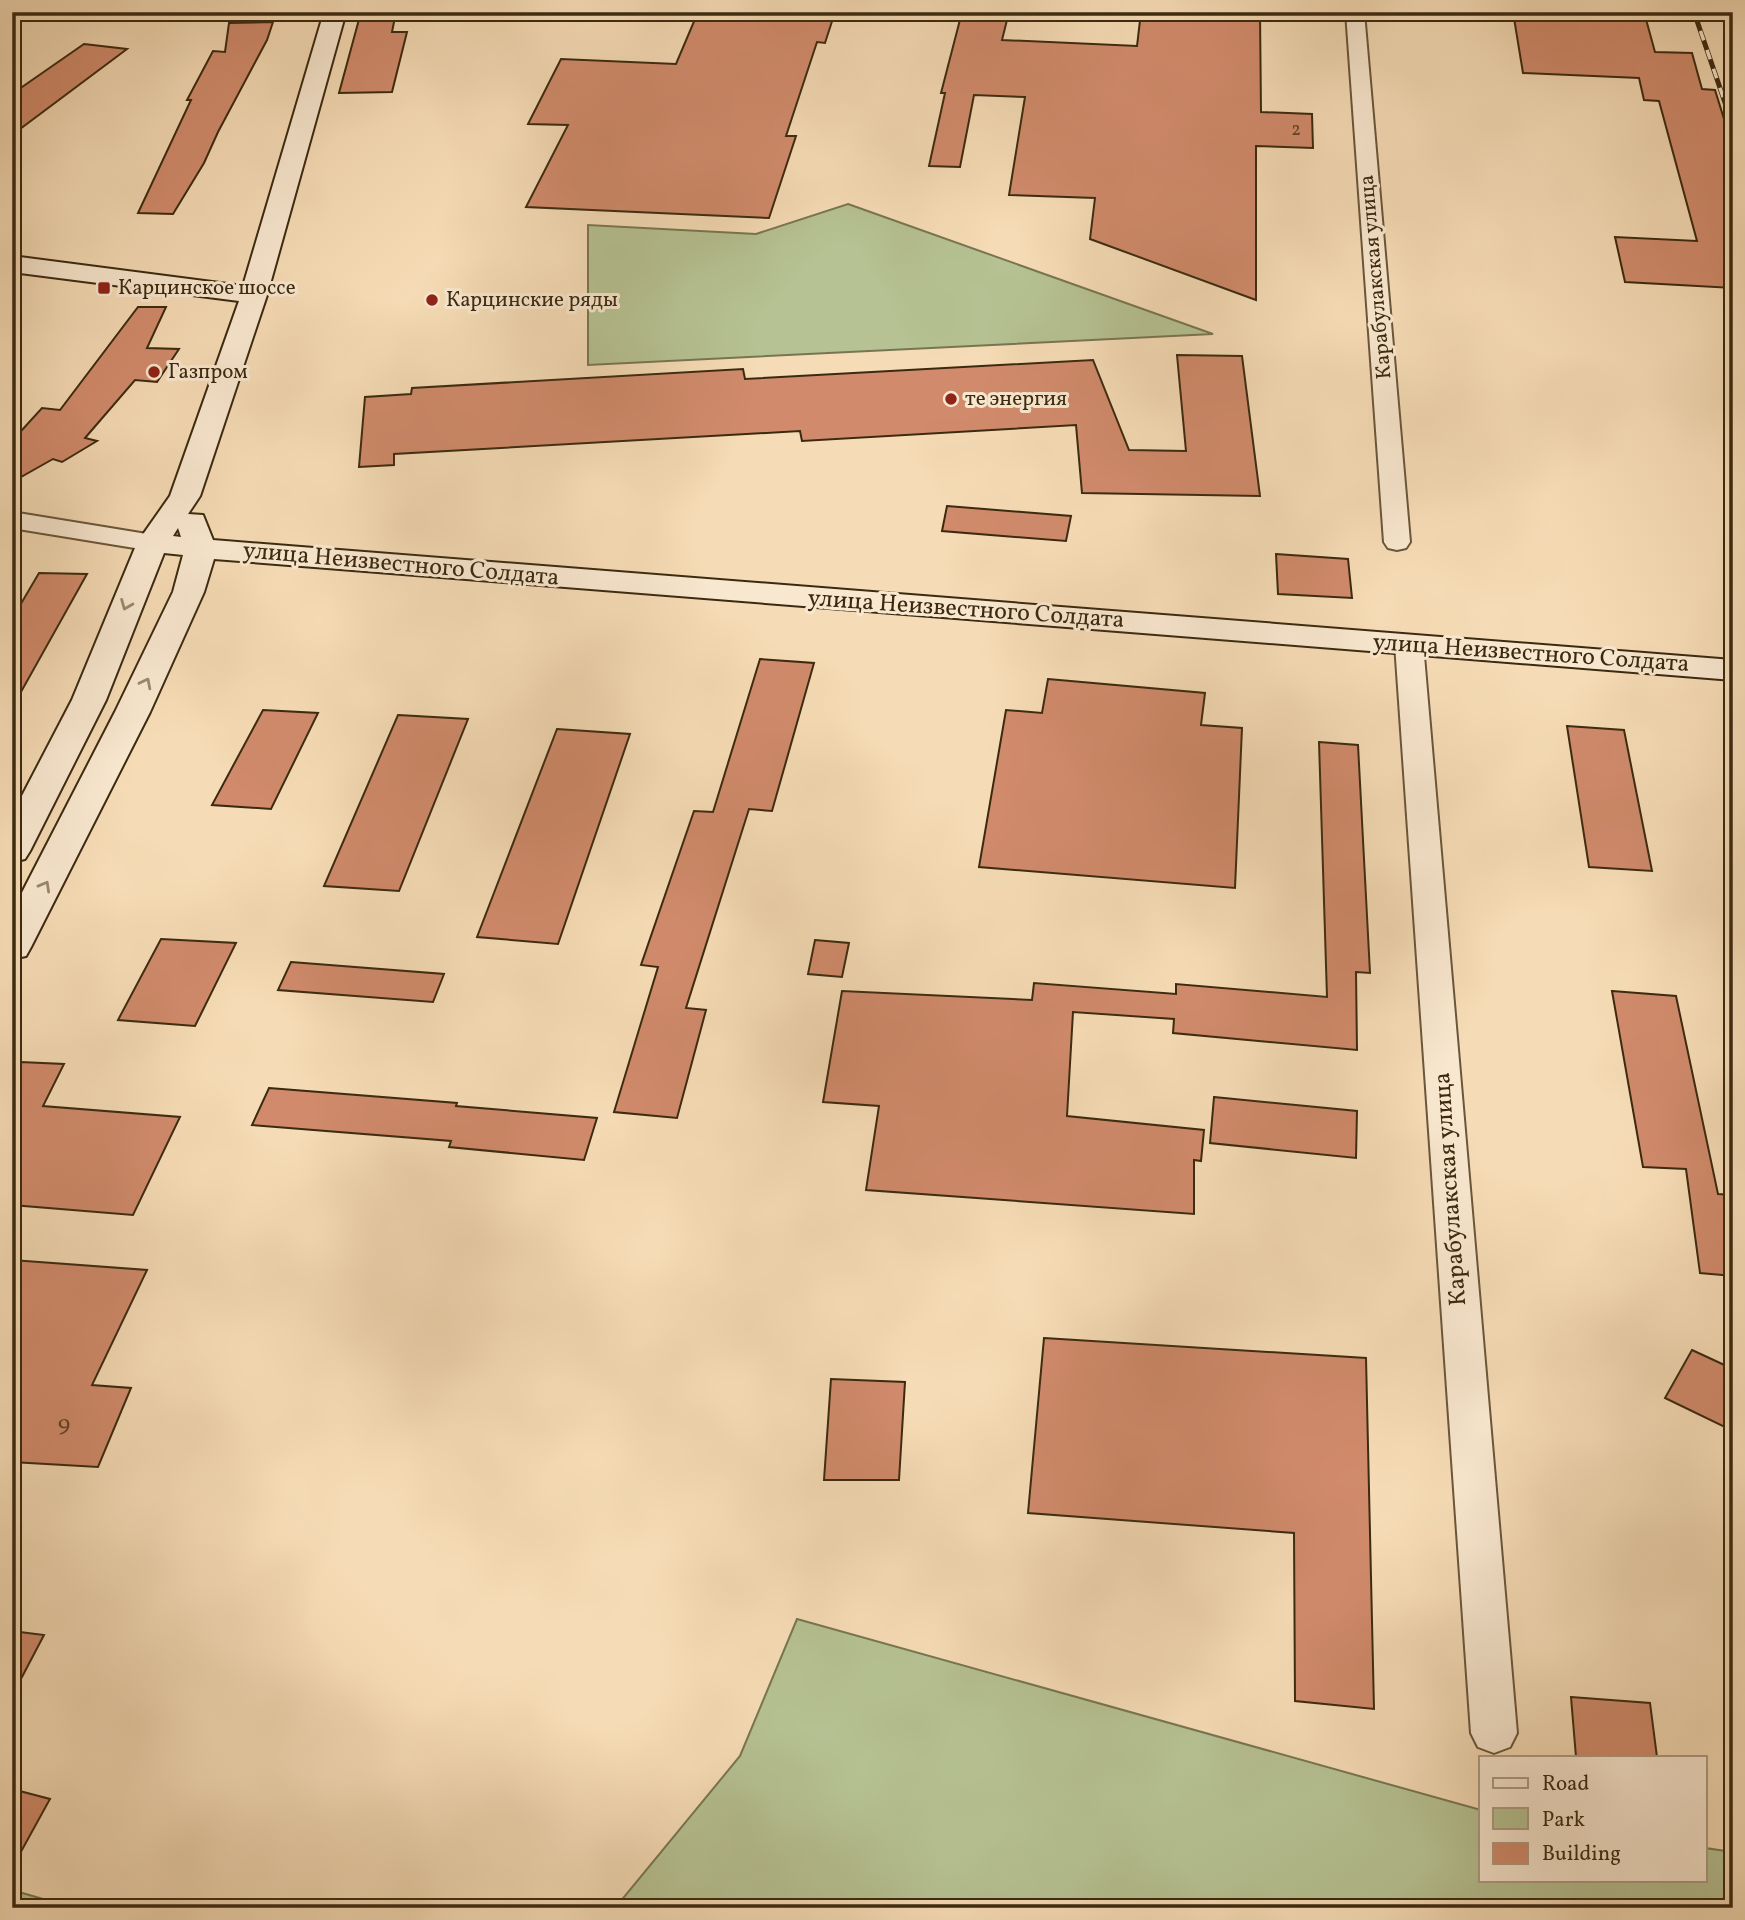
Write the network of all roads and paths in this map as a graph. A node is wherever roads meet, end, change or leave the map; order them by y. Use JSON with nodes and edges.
{"nodes":[{"id":1,"x":335,"y":12,"type":"edge"},
{"id":2,"x":1355,"y":12,"type":"edge"},
{"id":3,"x":12,"y":264,"type":"edge"},
{"id":4,"x":254,"y":295,"type":"junction"},
{"id":5,"x":185,"y":496,"type":"junction"},
{"id":6,"x":12,"y":520,"type":"edge"},
{"id":7,"x":1397,"y":542,"type":"dead end"},
{"id":8,"x":153,"y":543,"type":"junction"},
{"id":9,"x":199,"y":548,"type":"junction"},
{"id":10,"x":1409,"y":644,"type":"junction"},
{"id":11,"x":1733,"y":670,"type":"edge"},
{"id":12,"x":12,"y":851,"type":"edge"},
{"id":13,"x":12,"y":947,"type":"edge"},
{"id":14,"x":1494,"y":1733,"type":"dead end"}],
"edges":[{"from":1,"to":4,"type":"main road"},
{"from":2,"to":7,"type":"street","name":"Карабулакская улица"},
{"from":3,"to":4,"type":"main road"},
{"from":4,"to":5,"type":"main road"},
{"from":5,"to":8,"type":"main road"},
{"from":5,"to":9,"type":"main road"},
{"from":6,"to":8,"type":"street"},
{"from":8,"to":9,"type":"main road","name":"улица Неизвестного Солдата"},
{"from":8,"to":12,"type":"main road","one_way":true},
{"from":9,"to":10,"type":"main road","name":"улица Неизвестного Солдата"},
{"from":13,"to":9,"type":"main road","one_way":true},
{"from":10,"to":11,"type":"main road","name":"улица Неизвестного Солдата"},
{"from":10,"to":14,"type":"street","name":"Карабулакская улица"}]}
